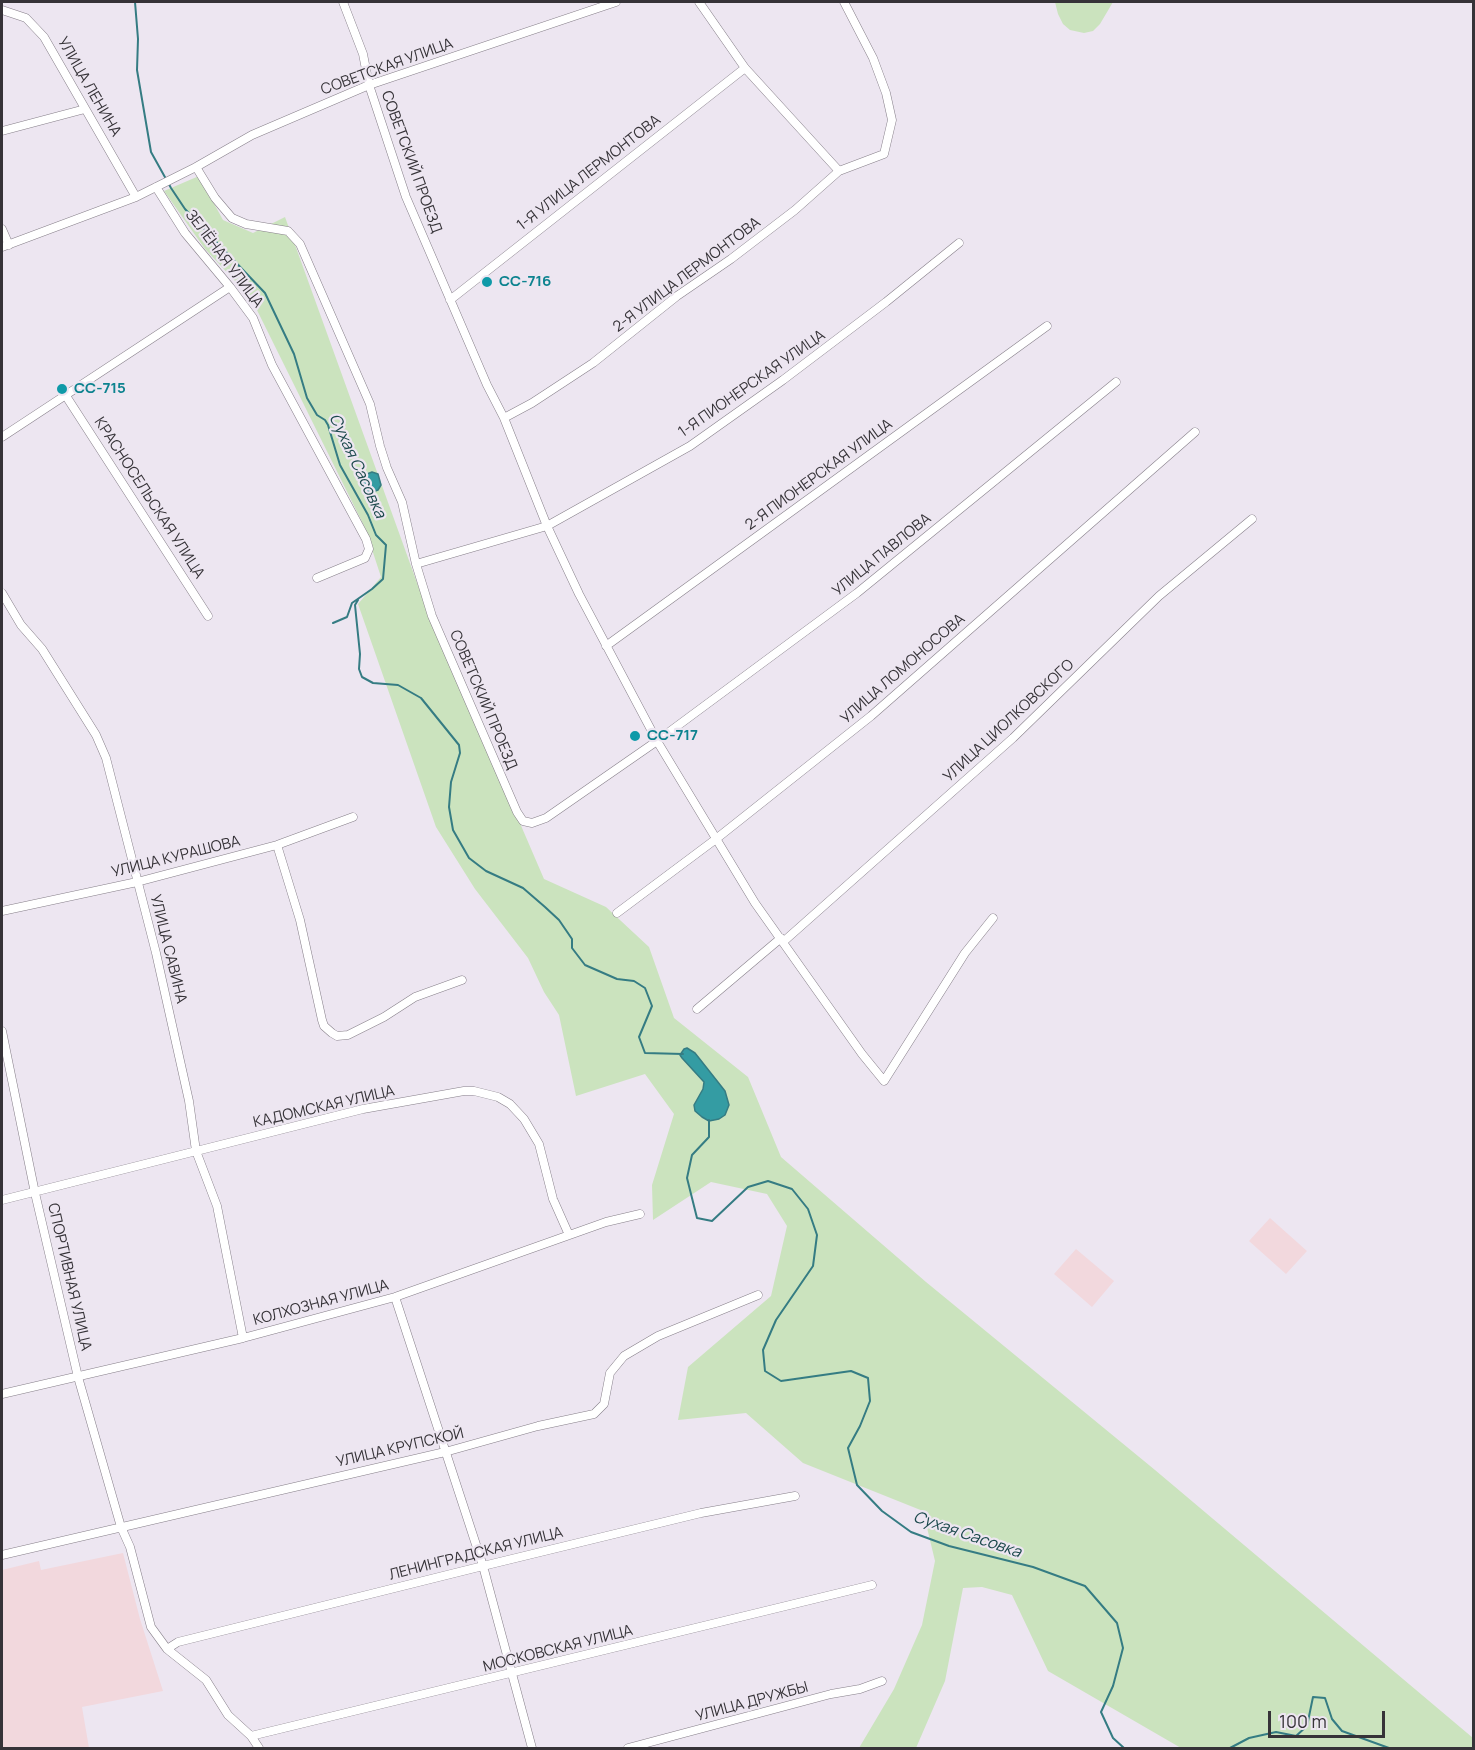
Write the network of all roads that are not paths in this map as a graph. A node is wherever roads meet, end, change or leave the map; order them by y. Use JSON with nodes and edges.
{"nodes":[{"id":1,"x":343,"y":2,"type":"edge"},
{"id":2,"x":616,"y":2,"type":"edge"},
{"id":3,"x":699,"y":2,"type":"edge"},
{"id":4,"x":844,"y":2,"type":"edge"},
{"id":5,"x":2,"y":10,"type":"edge"},
{"id":6,"x":745,"y":68,"type":"junction"},
{"id":7,"x":369,"y":85,"type":"junction"},
{"id":8,"x":85,"y":109,"type":"junction"},
{"id":9,"x":2,"y":131,"type":"edge"},
{"id":10,"x":196,"y":167,"type":"junction"},
{"id":11,"x":839,"y":171,"type":"junction"},
{"id":12,"x":158,"y":186,"type":"junction"},
{"id":13,"x":136,"y":196,"type":"junction"},
{"id":14,"x":2,"y":230,"type":"edge"},
{"id":15,"x":959,"y":243,"type":"dead end"},
{"id":16,"x":5,"y":246,"type":"edge"},
{"id":17,"x":230,"y":287,"type":"junction"},
{"id":18,"x":450,"y":300,"type":"junction"},
{"id":19,"x":1047,"y":326,"type":"dead end"},
{"id":20,"x":1116,"y":382,"type":"dead end"},
{"id":21,"x":66,"y":396,"type":"junction"},
{"id":22,"x":504,"y":418,"type":"junction"},
{"id":23,"x":1195,"y":432,"type":"dead end"},
{"id":24,"x":2,"y":437,"type":"edge"},
{"id":25,"x":1252,"y":519,"type":"dead end"},
{"id":26,"x":547,"y":526,"type":"junction"},
{"id":27,"x":416,"y":564,"type":"junction"},
{"id":28,"x":317,"y":578,"type":"dead end"},
{"id":29,"x":2,"y":593,"type":"edge"},
{"id":30,"x":208,"y":616,"type":"dead end"},
{"id":31,"x":606,"y":646,"type":"junction"},
{"id":32,"x":657,"y":741,"type":"junction"},
{"id":33,"x":353,"y":817,"type":"dead end"},
{"id":34,"x":716,"y":839,"type":"junction"},
{"id":35,"x":277,"y":845,"type":"junction"},
{"id":36,"x":137,"y":882,"type":"junction"},
{"id":37,"x":2,"y":911,"type":"edge"},
{"id":38,"x":617,"y":913,"type":"dead end"},
{"id":39,"x":993,"y":918,"type":"dead end"},
{"id":40,"x":782,"y":940,"type":"junction"},
{"id":41,"x":462,"y":980,"type":"dead end"},
{"id":42,"x":697,"y":1009,"type":"dead end"},
{"id":43,"x":2,"y":1031,"type":"edge"},
{"id":44,"x":196,"y":1151,"type":"junction"},
{"id":45,"x":35,"y":1193,"type":"junction"},
{"id":46,"x":2,"y":1200,"type":"edge"},
{"id":47,"x":640,"y":1214,"type":"dead end"},
{"id":48,"x":569,"y":1235,"type":"junction"},
{"id":49,"x":758,"y":1295,"type":"dead end"},
{"id":50,"x":395,"y":1297,"type":"junction"},
{"id":51,"x":243,"y":1338,"type":"junction"},
{"id":52,"x":78,"y":1377,"type":"junction"},
{"id":53,"x":2,"y":1394,"type":"edge"},
{"id":54,"x":445,"y":1452,"type":"junction"},
{"id":55,"x":795,"y":1496,"type":"dead end"},
{"id":56,"x":121,"y":1527,"type":"junction"},
{"id":57,"x":2,"y":1555,"type":"edge"},
{"id":58,"x":483,"y":1566,"type":"junction"},
{"id":59,"x":872,"y":1585,"type":"dead end"},
{"id":60,"x":167,"y":1648,"type":"junction"},
{"id":61,"x":511,"y":1674,"type":"junction"},
{"id":62,"x":882,"y":1681,"type":"dead end"},
{"id":63,"x":251,"y":1737,"type":"junction"},
{"id":64,"x":259,"y":1749,"type":"edge"},
{"id":65,"x":531,"y":1749,"type":"edge"},
{"id":66,"x":628,"y":1749,"type":"edge"}],
"edges":[{"from":1,"to":7,"type":"street","name":"СОВЕТСКИЙ ПРОЕЗД"},
{"from":2,"to":7,"type":"street","name":"СОВЕТСКАЯ УЛИЦА"},
{"from":3,"to":6,"type":"street"},
{"from":4,"to":11,"type":"street","name":"2-Я УЛИЦА ЛЕРМОНТОВА"},
{"from":5,"to":8,"type":"street","name":"УЛИЦА ЛЕНИНА"},
{"from":6,"to":11,"type":"street"},
{"from":6,"to":18,"type":"street","name":"1-Я УЛИЦА ЛЕРМОНТОВА"},
{"from":7,"to":10,"type":"street","name":"СОВЕТСКАЯ УЛИЦА"},
{"from":7,"to":18,"type":"street","name":"СОВЕТСКИЙ ПРОЕЗД"},
{"from":8,"to":9,"type":"street"},
{"from":8,"to":13,"type":"street","name":"УЛИЦА ЛЕНИНА"},
{"from":10,"to":12,"type":"street","name":"СОВЕТСКАЯ УЛИЦА"},
{"from":10,"to":27,"type":"street","name":"ЗЕЛЁНАЯ УЛИЦА"},
{"from":11,"to":22,"type":"street","name":"2-Я УЛИЦА ЛЕРМОНТОВА"},
{"from":12,"to":13,"type":"street"},
{"from":12,"to":17,"type":"street","name":"ЗЕЛЁНАЯ УЛИЦА"},
{"from":13,"to":16,"type":"street"},
{"from":14,"to":16,"type":"street"},
{"from":15,"to":26,"type":"street","name":"1-Я ПИОНЕРСКАЯ УЛИЦА"},
{"from":17,"to":21,"type":"street"},
{"from":17,"to":28,"type":"street","name":"ЗЕЛЁНАЯ УЛИЦА"},
{"from":18,"to":22,"type":"street","name":"СОВЕТСКИЙ ПРОЕЗД"},
{"from":19,"to":31,"type":"street","name":"2-Я ПИОНЕРСКАЯ УЛИЦА"},
{"from":20,"to":32,"type":"street","name":"УЛИЦА ПАВЛОВА"},
{"from":21,"to":24,"type":"street"},
{"from":21,"to":30,"type":"street","name":"КРАСНОСЕЛЬСКАЯ УЛИЦА"},
{"from":22,"to":26,"type":"street","name":"СОВЕТСКИЙ ПРОЕЗД"},
{"from":23,"to":34,"type":"street","name":"УЛИЦА ЛОМОНОСОВА"},
{"from":25,"to":40,"type":"street","name":"УЛИЦА ЦИОЛКОВСКОГО"},
{"from":26,"to":27,"type":"street"},
{"from":26,"to":31,"type":"street","name":"СОВЕТСКИЙ ПРОЕЗД"},
{"from":27,"to":32,"type":"street","name":"СОВЕТСКИЙ ПРОЕЗД"},
{"from":29,"to":36,"type":"street","name":"УЛИЦА САВИНА"},
{"from":31,"to":32,"type":"street","name":"СОВЕТСКИЙ ПРОЕЗД"},
{"from":32,"to":34,"type":"street","name":"СОВЕТСКИЙ ПРОЕЗД"},
{"from":33,"to":35,"type":"street","name":"УЛИЦА КУРАШОВА"},
{"from":34,"to":38,"type":"street","name":"УЛИЦА ЛОМОНОСОВА"},
{"from":34,"to":40,"type":"street","name":"СОВЕТСКИЙ ПРОЕЗД"},
{"from":35,"to":36,"type":"street","name":"УЛИЦА КУРАШОВА"},
{"from":35,"to":41,"type":"street"},
{"from":36,"to":37,"type":"street","name":"УЛИЦА КУРАШОВА"},
{"from":36,"to":44,"type":"street","name":"УЛИЦА САВИНА"},
{"from":39,"to":40,"type":"street","name":"СОВЕТСКИЙ ПРОЕЗД"},
{"from":40,"to":42,"type":"street","name":"УЛИЦА ЦИОЛКОВСКОГО"},
{"from":43,"to":45,"type":"street","name":"СПОРТИВНАЯ УЛИЦА"},
{"from":44,"to":45,"type":"street","name":"КАДОМСКАЯ УЛИЦА"},
{"from":44,"to":48,"type":"street","name":"КАДОМСКАЯ УЛИЦА"},
{"from":44,"to":51,"type":"street","name":"УЛИЦА САВИНА"},
{"from":45,"to":46,"type":"street","name":"КАДОМСКАЯ УЛИЦА"},
{"from":45,"to":52,"type":"street","name":"СПОРТИВНАЯ УЛИЦА"},
{"from":47,"to":48,"type":"street","name":"КОЛХОЗНАЯ УЛИЦА"},
{"from":48,"to":50,"type":"street","name":"КОЛХОЗНАЯ УЛИЦА"},
{"from":49,"to":54,"type":"street","name":"УЛИЦА КРУПСКОЙ"},
{"from":50,"to":51,"type":"street","name":"КОЛХОЗНАЯ УЛИЦА"},
{"from":50,"to":54,"type":"street"},
{"from":51,"to":52,"type":"street","name":"КОЛХОЗНАЯ УЛИЦА"},
{"from":52,"to":53,"type":"street","name":"КОЛХОЗНАЯ УЛИЦА"},
{"from":52,"to":56,"type":"street","name":"СПОРТИВНАЯ УЛИЦА"},
{"from":54,"to":56,"type":"street","name":"УЛИЦА КРУПСКОЙ"},
{"from":54,"to":58,"type":"street"},
{"from":55,"to":58,"type":"street","name":"ЛЕНИНГРАДСКАЯ УЛИЦА"},
{"from":56,"to":57,"type":"street","name":"УЛИЦА КРУПСКОЙ"},
{"from":56,"to":60,"type":"street","name":"СПОРТИВНАЯ УЛИЦА"},
{"from":58,"to":60,"type":"street","name":"ЛЕНИНГРАДСКАЯ УЛИЦА"},
{"from":58,"to":61,"type":"street"},
{"from":59,"to":61,"type":"street","name":"МОСКОВСКАЯ УЛИЦА"},
{"from":60,"to":63,"type":"street","name":"СПОРТИВНАЯ УЛИЦА"},
{"from":61,"to":63,"type":"street","name":"МОСКОВСКАЯ УЛИЦА"},
{"from":61,"to":65,"type":"street"},
{"from":62,"to":66,"type":"street","name":"УЛИЦА ДРУЖБЫ"},
{"from":63,"to":64,"type":"street","name":"СПОРТИВНАЯ УЛИЦА"}]}
